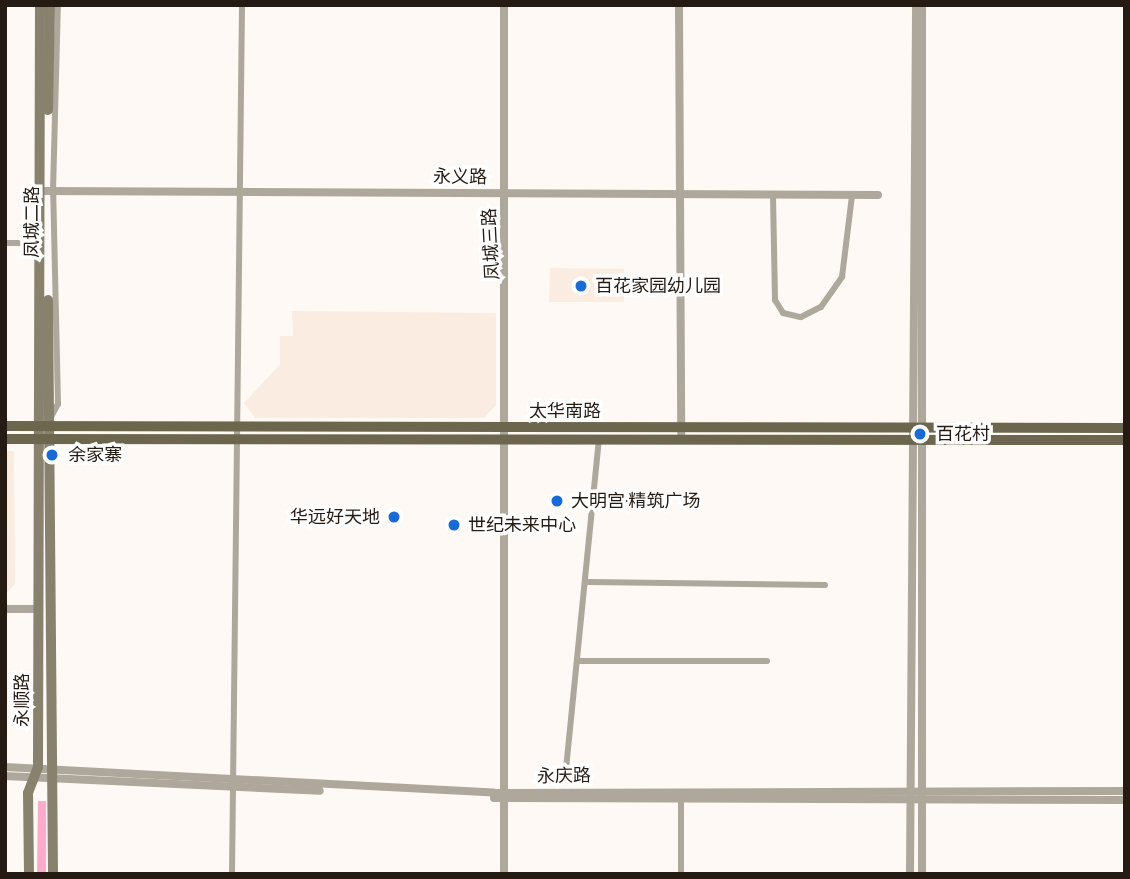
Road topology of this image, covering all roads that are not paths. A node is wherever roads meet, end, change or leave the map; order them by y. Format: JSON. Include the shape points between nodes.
{"nodes":[{"id":1,"x":40,"y":5,"type":"edge"},
{"id":2,"x":50,"y":5,"type":"edge"},
{"id":3,"x":58,"y":5,"type":"edge"},
{"id":4,"x":242,"y":5,"type":"edge"},
{"id":5,"x":504,"y":5,"type":"edge"},
{"id":6,"x":679,"y":5,"type":"edge"},
{"id":7,"x":916,"y":5,"type":"edge"},
{"id":8,"x":922,"y":5,"type":"edge"},
{"id":9,"x":684,"y":190,"type":"junction"},
{"id":10,"x":47,"y":191,"type":"junction"},
{"id":11,"x":240,"y":191,"type":"junction"},
{"id":12,"x":504,"y":194,"type":"junction"},
{"id":13,"x":773,"y":195,"type":"junction"},
{"id":14,"x":852,"y":195,"type":"junction"},
{"id":15,"x":878,"y":195,"type":"dead end"},
{"id":16,"x":5,"y":243,"type":"edge"},
{"id":17,"x":20,"y":243,"type":"dead end"},
{"id":18,"x":46,"y":423,"type":"junction"},
{"id":19,"x":5,"y":426,"type":"edge"},
{"id":20,"x":918,"y":427,"type":"junction"},
{"id":21,"x":1125,"y":428,"type":"edge"},
{"id":22,"x":681,"y":434,"type":"junction"},
{"id":23,"x":240,"y":435,"type":"junction"},
{"id":24,"x":509,"y":435,"type":"junction"},
{"id":25,"x":5,"y":439,"type":"edge"},
{"id":26,"x":37,"y":439,"type":"junction"},
{"id":27,"x":50,"y":439,"type":"junction"},
{"id":28,"x":599,"y":439,"type":"junction"},
{"id":29,"x":919,"y":440,"type":"junction"},
{"id":30,"x":1125,"y":440,"type":"edge"},
{"id":31,"x":588,"y":582,"type":"junction"},
{"id":32,"x":825,"y":585,"type":"dead end"},
{"id":33,"x":5,"y":609,"type":"edge"},
{"id":34,"x":37,"y":609,"type":"junction"},
{"id":35,"x":578,"y":661,"type":"junction"},
{"id":36,"x":766,"y":661,"type":"dead end"},
{"id":37,"x":5,"y":768,"type":"edge"},
{"id":38,"x":35,"y":772,"type":"junction"},
{"id":39,"x":53,"y":774,"type":"junction"},
{"id":40,"x":5,"y":776,"type":"edge"},
{"id":41,"x":565,"y":779,"type":"dead end"},
{"id":42,"x":234,"y":783,"type":"junction"},
{"id":43,"x":1125,"y":791,"type":"edge"},
{"id":44,"x":681,"y":794,"type":"junction"},
{"id":45,"x":504,"y":795,"type":"junction"},
{"id":46,"x":910,"y":795,"type":"junction"},
{"id":47,"x":922,"y":795,"type":"junction"},
{"id":48,"x":1125,"y":800,"type":"edge"},
{"id":49,"x":29,"y":874,"type":"edge"},
{"id":50,"x":52,"y":874,"type":"edge"},
{"id":51,"x":232,"y":874,"type":"edge"},
{"id":52,"x":504,"y":874,"type":"edge"},
{"id":53,"x":681,"y":874,"type":"edge"},
{"id":54,"x":911,"y":874,"type":"edge"},
{"id":55,"x":922,"y":874,"type":"edge"}],
"edges":[{"from":1,"to":10,"type":"main road","name":"凤城二路"},
{"from":2,"to":10,"type":"main road","name":"凤城二路"},
{"from":3,"to":10,"type":"street"},
{"from":4,"to":11,"type":"street"},
{"from":5,"to":12,"type":"street","name":"凤城三路"},
{"from":6,"to":9,"type":"street"},
{"from":7,"to":20,"type":"street"},
{"from":8,"to":20,"type":"street"},
{"from":9,"to":12,"type":"street","name":"永义路"},
{"from":9,"to":13,"type":"street","name":"永义路"},
{"from":9,"to":22,"type":"street"},
{"from":10,"to":11,"type":"street","name":"永义路"},
{"from":10,"to":18,"type":"main road","name":"凤城二路"},
{"from":10,"to":18,"type":"street","via":[[58,392]]},
{"from":11,"to":12,"type":"street","name":"永义路"},
{"from":11,"to":23,"type":"street"},
{"from":12,"to":24,"type":"street","name":"凤城三路"},
{"from":13,"to":14,"type":"street","name":"永义路"},
{"from":13,"to":14,"type":"street","via":[[775,300],[783,313],[801,317],[821,307],[842,277]]},
{"from":14,"to":15,"type":"street","name":"永义路"},
{"from":16,"to":17,"type":"street"},
{"from":18,"to":19,"type":"main road","name":"太华南路"},
{"from":18,"to":23,"type":"main road","name":"太华南路"},
{"from":18,"to":26,"type":"main road","name":"凤城二路"},
{"from":18,"to":27,"type":"main road","name":"凤城二路"},
{"from":20,"to":21,"type":"main road","name":"太华南路"},
{"from":20,"to":22,"type":"main road","name":"太华南路"},
{"from":20,"to":29,"type":"street"},
{"from":22,"to":24,"type":"main road","name":"太华南路"},
{"from":22,"to":28,"type":"main road","name":"太华南路"},
{"from":22,"to":29,"type":"main road","name":"太华南路"},
{"from":23,"to":24,"type":"main road","name":"太华南路"},
{"from":23,"to":27,"type":"main road","name":"太华南路"},
{"from":23,"to":42,"type":"street"},
{"from":24,"to":28,"type":"main road","name":"太华南路"},
{"from":24,"to":45,"type":"street","name":"凤城三路"},
{"from":25,"to":26,"type":"main road","name":"太华南路"},
{"from":26,"to":27,"type":"main road","name":"太华南路"},
{"from":26,"to":34,"type":"main road","name":"永顺路"},
{"from":27,"to":39,"type":"main road","name":"永顺路"},
{"from":28,"to":31,"type":"street"},
{"from":29,"to":30,"type":"main road","name":"太华南路"},
{"from":29,"to":46,"type":"street"},
{"from":29,"to":47,"type":"street"},
{"from":31,"to":32,"type":"street"},
{"from":31,"to":35,"type":"street"},
{"from":33,"to":34,"type":"street"},
{"from":34,"to":38,"type":"main road","name":"永顺路"},
{"from":35,"to":36,"type":"street"},
{"from":35,"to":41,"type":"street"},
{"from":37,"to":38,"type":"street","name":"永庆路"},
{"from":38,"to":39,"type":"street","name":"永庆路"},
{"from":38,"to":40,"type":"street","name":"永庆路"},
{"from":38,"to":49,"type":"main road","name":"永顺路"},
{"from":39,"to":42,"type":"street","name":"永庆路"},
{"from":39,"to":50,"type":"main road","name":"永顺路"},
{"from":42,"to":45,"type":"street","name":"永庆路"},
{"from":42,"to":51,"type":"street"},
{"from":43,"to":47,"type":"street","name":"永庆路"},
{"from":44,"to":45,"type":"street","name":"永庆路"},
{"from":44,"to":46,"type":"street","name":"永庆路"},
{"from":44,"to":53,"type":"street"},
{"from":45,"to":52,"type":"street","name":"凤城三路"},
{"from":46,"to":47,"type":"street","name":"永庆路"},
{"from":46,"to":54,"type":"street"},
{"from":47,"to":48,"type":"street","name":"永庆路"},
{"from":47,"to":55,"type":"street"}]}
